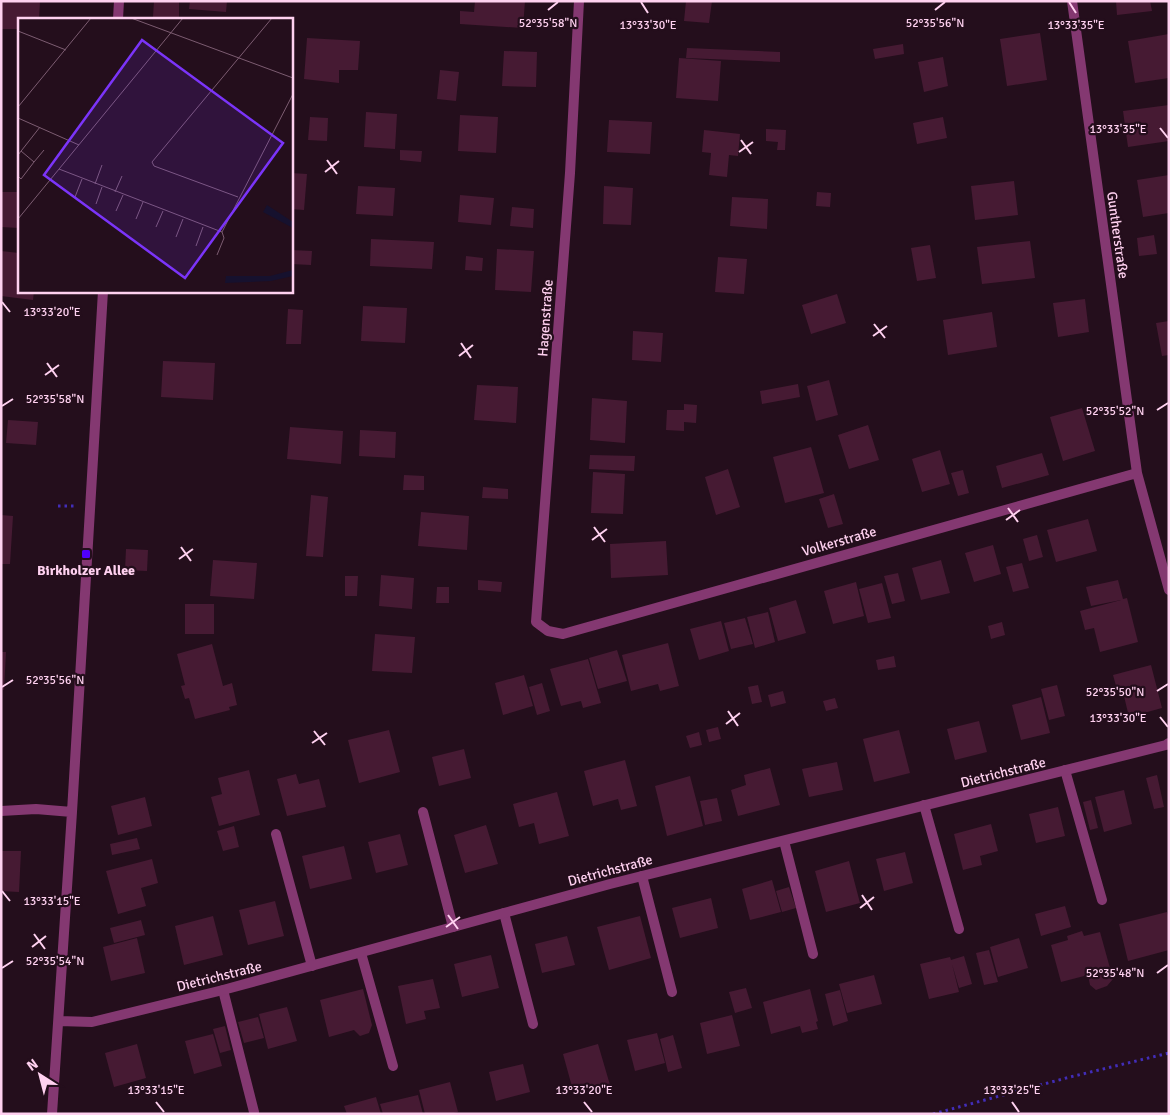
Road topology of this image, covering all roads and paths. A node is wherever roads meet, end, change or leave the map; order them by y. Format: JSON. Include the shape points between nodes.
{"nodes":[{"id":1,"x":119,"y":1,"type":"edge"},
{"id":2,"x":579,"y":1,"type":"edge"},
{"id":3,"x":1072,"y":1,"type":"edge"},
{"id":4,"x":118,"y":18,"type":"edge"},
{"id":5,"x":103,"y":292,"type":"edge"},
{"id":6,"x":1137,"y":473,"type":"junction"},
{"id":7,"x":58,"y":506,"type":"dead end"},
{"id":8,"x":76,"y":515,"type":"dead end"},
{"id":9,"x":1169,"y":590,"type":"edge"},
{"id":10,"x":548,"y":631,"type":"joint"},
{"id":11,"x":1169,"y":743,"type":"edge"},
{"id":12,"x":1065,"y":770,"type":"junction"},
{"id":13,"x":924,"y":805,"type":"junction"},
{"id":14,"x":1,"y":811,"type":"edge"},
{"id":15,"x":72,"y":812,"type":"junction"},
{"id":16,"x":423,"y":812,"type":"dead end"},
{"id":17,"x":276,"y":834,"type":"dead end"},
{"id":18,"x":784,"y":840,"type":"junction"},
{"id":19,"x":642,"y":876,"type":"junction"},
{"id":20,"x":1102,"y":900,"type":"dead end"},
{"id":21,"x":504,"y":913,"type":"junction"},
{"id":22,"x":453,"y":927,"type":"junction"},
{"id":23,"x":959,"y":929,"type":"dead end"},
{"id":24,"x":361,"y":953,"type":"junction"},
{"id":25,"x":813,"y":954,"type":"dead end"},
{"id":26,"x":312,"y":966,"type":"junction"},
{"id":27,"x":223,"y":990,"type":"junction"},
{"id":28,"x":672,"y":992,"type":"dead end"},
{"id":29,"x":59,"y":1021,"type":"junction"},
{"id":30,"x":533,"y":1024,"type":"dead end"},
{"id":31,"x":1169,"y":1053,"type":"edge"},
{"id":32,"x":393,"y":1066,"type":"dead end"},
{"id":33,"x":254,"y":1112,"type":"dead end"},
{"id":34,"x":52,"y":1114,"type":"edge"},
{"id":35,"x":933,"y":1114,"type":"edge"}],
"edges":[{"from":1,"to":4,"type":"street"},
{"from":2,"to":10,"type":"street","name":"Hagenstraße","via":[[570,173],[536,622]]},
{"from":3,"to":6,"type":"street","name":"Guntherstraße"},
{"from":5,"to":15,"type":"street"},
{"from":6,"to":9,"type":"street"},
{"from":6,"to":10,"type":"street","name":"Volkerstraße","via":[[563,634]]},
{"from":7,"to":8,"type":"path","via":[[76,506]]},
{"from":11,"to":12,"type":"street","name":"Dietrichstraße"},
{"from":12,"to":13,"type":"street","name":"Dietrichstraße"},
{"from":12,"to":20,"type":"street"},
{"from":13,"to":18,"type":"street","name":"Dietrichstraße"},
{"from":13,"to":23,"type":"street"},
{"from":14,"to":15,"type":"street"},
{"from":15,"to":29,"type":"street"},
{"from":16,"to":22,"type":"street"},
{"from":17,"to":26,"type":"street"},
{"from":18,"to":19,"type":"street","name":"Dietrichstraße"},
{"from":18,"to":25,"type":"street"},
{"from":19,"to":21,"type":"street","name":"Dietrichstraße"},
{"from":19,"to":28,"type":"street"},
{"from":21,"to":22,"type":"street","name":"Dietrichstraße"},
{"from":21,"to":30,"type":"street"},
{"from":22,"to":24,"type":"street","name":"Dietrichstraße"},
{"from":24,"to":26,"type":"street","name":"Dietrichstraße"},
{"from":24,"to":32,"type":"street"},
{"from":26,"to":27,"type":"street","name":"Dietrichstraße"},
{"from":27,"to":29,"type":"street","name":"Dietrichstraße","via":[[92,1022]]},
{"from":27,"to":33,"type":"street"},
{"from":29,"to":34,"type":"street"},
{"from":31,"to":35,"type":"path"}]}
